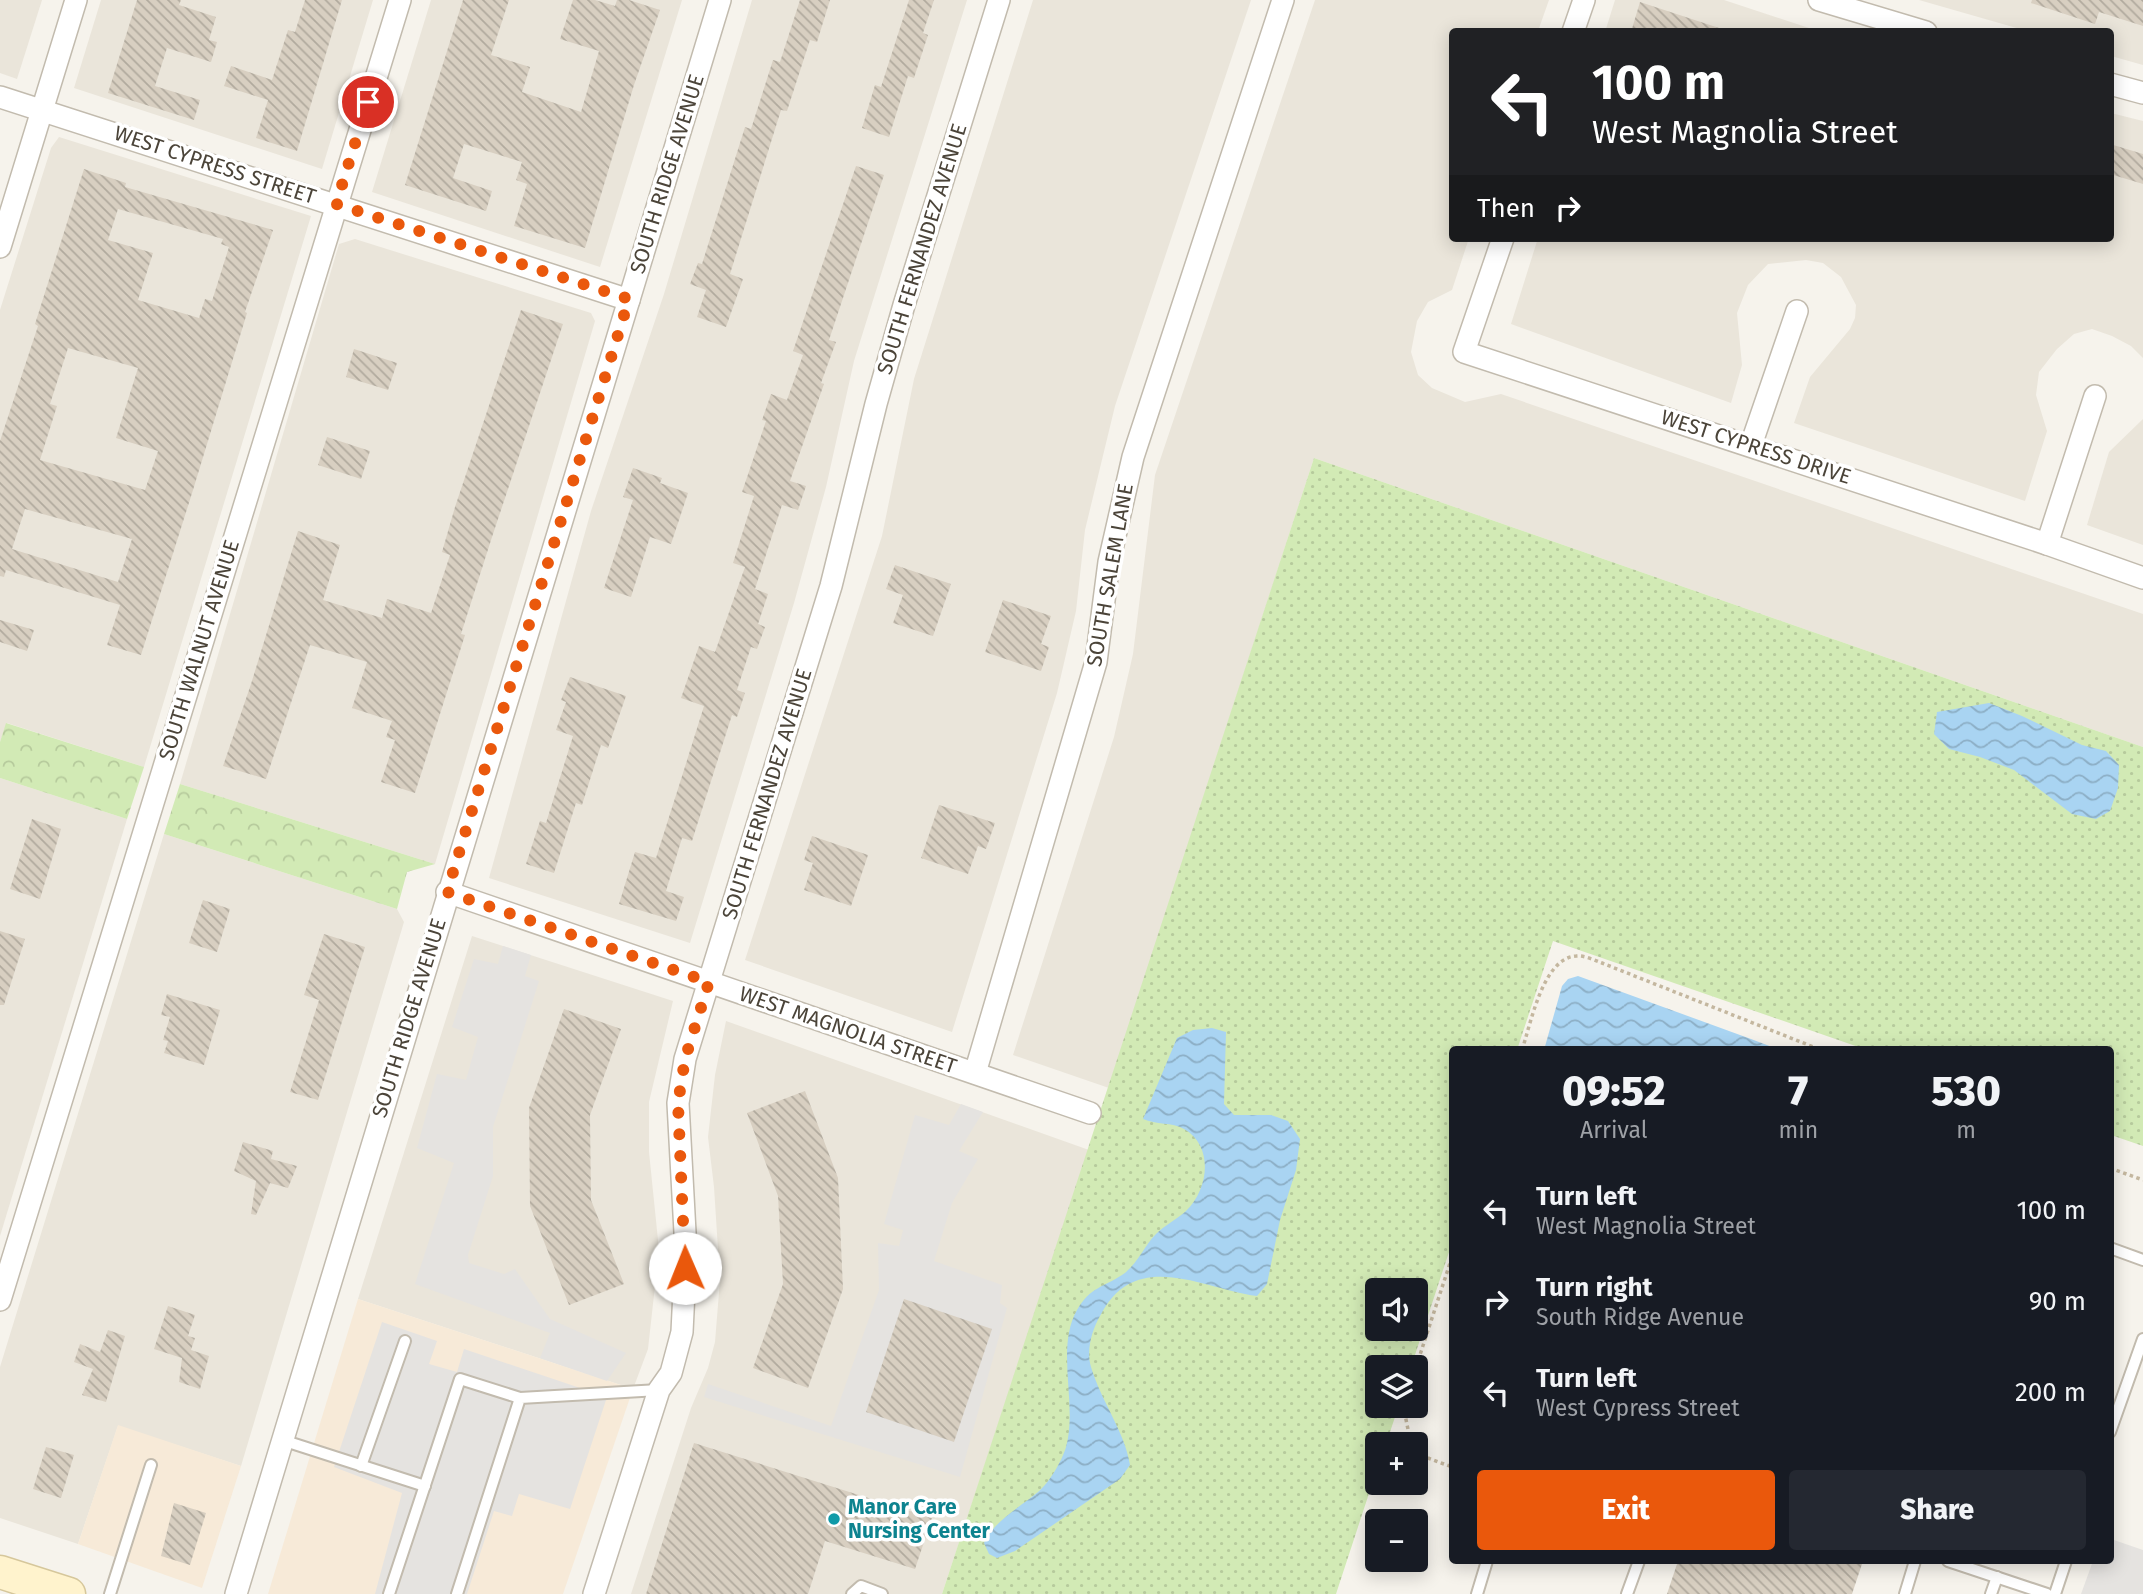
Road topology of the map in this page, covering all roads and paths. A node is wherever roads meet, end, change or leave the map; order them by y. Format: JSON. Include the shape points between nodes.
{"nodes":[{"id":1,"x":76,"y":0,"type":"edge"},
{"id":2,"x":400,"y":0,"type":"edge"},
{"id":3,"x":720,"y":0,"type":"edge"},
{"id":4,"x":999,"y":0,"type":"edge"},
{"id":5,"x":1283,"y":0,"type":"edge"},
{"id":6,"x":1584,"y":0,"type":"edge"},
{"id":7,"x":1819,"y":0,"type":"edge"},
{"id":8,"x":1574,"y":28,"type":"edge"},
{"id":9,"x":1913,"y":28,"type":"edge"},
{"id":10,"x":2114,"y":85,"type":"edge"},
{"id":11,"x":2143,"y":93,"type":"edge"},
{"id":12,"x":0,"y":97,"type":"edge"},
{"id":13,"x":42,"y":110,"type":"junction"},
{"id":14,"x":336,"y":204,"type":"junction"},
{"id":15,"x":1502,"y":242,"type":"edge"},
{"id":16,"x":0,"y":247,"type":"edge"},
{"id":17,"x":629,"y":299,"type":"junction"},
{"id":18,"x":1797,"y":311,"type":"dead end"},
{"id":19,"x":2095,"y":396,"type":"dead end"},
{"id":20,"x":1751,"y":445,"type":"junction"},
{"id":21,"x":2048,"y":544,"type":"junction"},
{"id":22,"x":2143,"y":578,"type":"edge"},
{"id":23,"x":447,"y":892,"type":"junction"},
{"id":24,"x":709,"y":982,"type":"junction"},
{"id":25,"x":1523,"y":1046,"type":"edge"},
{"id":26,"x":1811,"y":1046,"type":"edge"},
{"id":27,"x":975,"y":1073,"type":"junction"},
{"id":28,"x":1090,"y":1113,"type":"dead end"},
{"id":29,"x":2114,"y":1169,"type":"edge"},
{"id":30,"x":2143,"y":1180,"type":"edge"},
{"id":31,"x":2114,"y":1249,"type":"edge"},
{"id":32,"x":2143,"y":1260,"type":"edge"},
{"id":33,"x":1449,"y":1266,"type":"edge"},
{"id":34,"x":0,"y":1300,"type":"edge"},
{"id":35,"x":2143,"y":1339,"type":"edge"},
{"id":36,"x":405,"y":1341,"type":"dead end"},
{"id":37,"x":1420,"y":1355,"type":"edge"},
{"id":38,"x":659,"y":1390,"type":"junction"},
{"id":39,"x":520,"y":1398,"type":"junction"},
{"id":40,"x":2114,"y":1421,"type":"edge"},
{"id":41,"x":282,"y":1440,"type":"junction"},
{"id":42,"x":1428,"y":1458,"type":"edge"},
{"id":43,"x":151,"y":1465,"type":"dead end"},
{"id":44,"x":361,"y":1466,"type":"junction"},
{"id":45,"x":1449,"y":1466,"type":"edge"},
{"id":46,"x":425,"y":1486,"type":"junction"},
{"id":47,"x":1486,"y":1564,"type":"edge"},
{"id":48,"x":1638,"y":1564,"type":"edge"},
{"id":49,"x":1915,"y":1564,"type":"edge"},
{"id":50,"x":1957,"y":1564,"type":"edge"},
{"id":51,"x":2065,"y":1564,"type":"edge"},
{"id":52,"x":0,"y":1572,"type":"edge"},
{"id":53,"x":1997,"y":1577,"type":"junction"},
{"id":54,"x":63,"y":1593,"type":"edge"},
{"id":55,"x":110,"y":1594,"type":"edge"},
{"id":56,"x":236,"y":1594,"type":"edge"},
{"id":57,"x":389,"y":1594,"type":"edge"},
{"id":58,"x":457,"y":1594,"type":"edge"},
{"id":59,"x":594,"y":1594,"type":"edge"},
{"id":60,"x":852,"y":1594,"type":"edge"},
{"id":61,"x":883,"y":1594,"type":"edge"},
{"id":62,"x":1477,"y":1594,"type":"edge"},
{"id":63,"x":1627,"y":1594,"type":"edge"},
{"id":64,"x":1905,"y":1594,"type":"edge"},
{"id":65,"x":1991,"y":1594,"type":"edge"},
{"id":66,"x":2047,"y":1594,"type":"edge"},
{"id":67,"x":2055,"y":1594,"type":"edge"}],
"edges":[{"from":1,"to":13,"type":"street"},
{"from":2,"to":14,"type":"street","name":"SOUTH WALNUT AVENUE"},
{"from":3,"to":17,"type":"street","name":"SOUTH RIDGE AVENUE"},
{"from":4,"to":24,"type":"street","name":"SOUTH FERNANDEZ AVENUE","via":[[904,305],[831,586]]},
{"from":5,"to":27,"type":"street","name":"SOUTH SALEM LANE","via":[[1133,457],[1109,562],[1096,662]]},
{"from":6,"to":8,"type":"street"},
{"from":7,"to":9,"type":"street"},
{"from":10,"to":11,"type":"street"},
{"from":12,"to":13,"type":"street","name":"WEST CYPRESS STREET"},
{"from":13,"to":14,"type":"street","name":"WEST CYPRESS STREET"},
{"from":13,"to":16,"type":"street"},
{"from":14,"to":17,"type":"street","name":"WEST CYPRESS STREET"},
{"from":14,"to":34,"type":"street","name":"SOUTH WALNUT AVENUE"},
{"from":15,"to":20,"type":"street","name":"WEST CYPRESS DRIVE","via":[[1464,352]]},
{"from":17,"to":23,"type":"street","name":"SOUTH RIDGE AVENUE"},
{"from":18,"to":20,"type":"street"},
{"from":19,"to":21,"type":"street"},
{"from":20,"to":21,"type":"street","name":"WEST CYPRESS DRIVE"},
{"from":21,"to":22,"type":"street","name":"WEST CYPRESS DRIVE"},
{"from":23,"to":24,"type":"street","name":"WEST MAGNOLIA STREET"},
{"from":23,"to":41,"type":"street","name":"SOUTH RIDGE AVENUE"},
{"from":24,"to":27,"type":"street","name":"WEST MAGNOLIA STREET"},
{"from":24,"to":38,"type":"street","name":"SOUTH FERNANDEZ AVENUE","via":[[685,1059],[678,1103],[686,1251],[683,1323],[671,1373]]},
{"from":25,"to":26,"type":"path","via":[[1548,974],[1562,959],[1578,956]]},
{"from":27,"to":28,"type":"street","name":"WEST MAGNOLIA STREET"},
{"from":29,"to":30,"type":"path"},
{"from":31,"to":32,"type":"lane"},
{"from":33,"to":37,"type":"path"},
{"from":35,"to":40,"type":"lane"},
{"from":36,"to":44,"type":"lane"},
{"from":38,"to":39,"type":"lane"},
{"from":38,"to":59,"type":"street","name":"SOUTH FERNANDEZ AVENUE"},
{"from":39,"to":46,"type":"lane","via":[[460,1379]]},
{"from":39,"to":58,"type":"lane"},
{"from":41,"to":44,"type":"lane"},
{"from":41,"to":56,"type":"street","name":"SOUTH RIDGE AVENUE"},
{"from":42,"to":45,"type":"path"},
{"from":43,"to":55,"type":"lane"},
{"from":44,"to":46,"type":"lane"},
{"from":46,"to":57,"type":"lane"},
{"from":47,"to":62,"type":"lane"},
{"from":48,"to":63,"type":"lane"},
{"from":49,"to":64,"type":"lane"},
{"from":50,"to":53,"type":"lane"},
{"from":51,"to":67,"type":"lane"},
{"from":52,"to":54,"type":"main road"},
{"from":53,"to":65,"type":"lane"},
{"from":53,"to":66,"type":"lane"},
{"from":60,"to":61,"type":"lane","via":[[861,1586]]}]}
